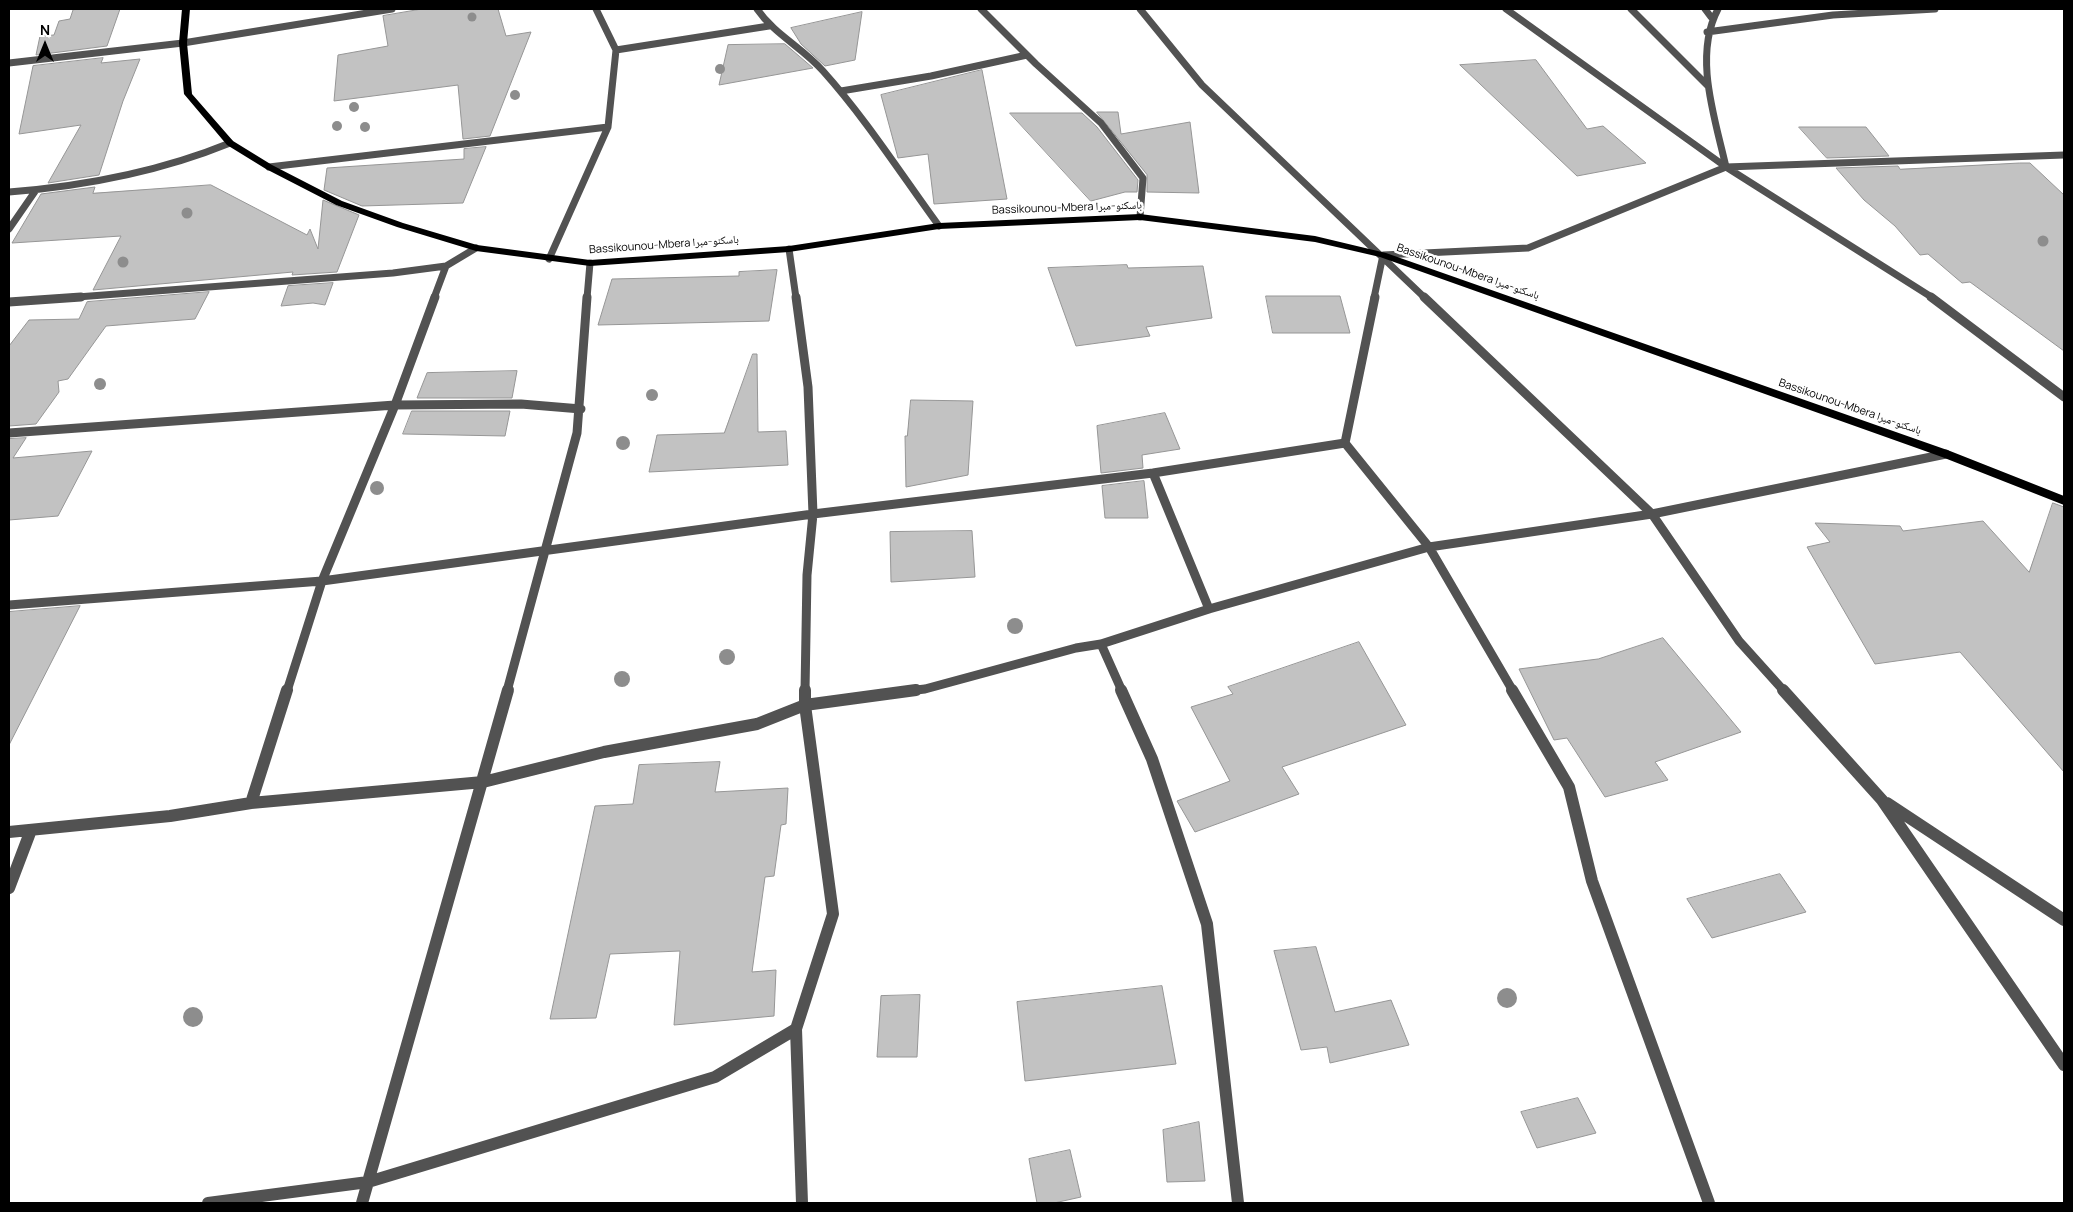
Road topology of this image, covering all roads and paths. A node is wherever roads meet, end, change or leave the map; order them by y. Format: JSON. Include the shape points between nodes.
{"nodes":[{"id":1,"x":186,"y":9,"type":"edge"},
{"id":2,"x":392,"y":9,"type":"edge"},
{"id":3,"x":596,"y":9,"type":"edge"},
{"id":4,"x":757,"y":9,"type":"edge"},
{"id":5,"x":981,"y":9,"type":"edge"},
{"id":6,"x":1140,"y":9,"type":"edge"},
{"id":7,"x":1506,"y":9,"type":"edge"},
{"id":8,"x":1631,"y":9,"type":"edge"},
{"id":9,"x":1705,"y":9,"type":"edge"},
{"id":10,"x":1718,"y":9,"type":"edge"},
{"id":11,"x":1935,"y":9,"type":"edge"},
{"id":12,"x":1711,"y":17,"type":"junction"},
{"id":13,"x":769,"y":26,"type":"junction"},
{"id":14,"x":1707,"y":32,"type":"junction"},
{"id":15,"x":183,"y":43,"type":"junction"},
{"id":16,"x":616,"y":50,"type":"junction"},
{"id":17,"x":1027,"y":54,"type":"junction"},
{"id":18,"x":9,"y":63,"type":"edge"},
{"id":19,"x":1708,"y":86,"type":"junction"},
{"id":20,"x":840,"y":91,"type":"junction"},
{"id":21,"x":608,"y":128,"type":"junction"},
{"id":22,"x":230,"y":143,"type":"junction"},
{"id":23,"x":2064,"y":155,"type":"edge"},
{"id":24,"x":270,"y":167,"type":"junction"},
{"id":25,"x":1726,"y":167,"type":"junction"},
{"id":26,"x":36,"y":190,"type":"junction"},
{"id":27,"x":9,"y":192,"type":"edge"},
{"id":28,"x":1140,"y":217,"type":"junction"},
{"id":29,"x":939,"y":226,"type":"junction"},
{"id":30,"x":9,"y":228,"type":"edge"},
{"id":31,"x":476,"y":248,"type":"junction"},
{"id":32,"x":789,"y":249,"type":"junction"},
{"id":33,"x":1383,"y":255,"type":"junction"},
{"id":34,"x":550,"y":259,"type":"junction"},
{"id":35,"x":590,"y":263,"type":"junction"},
{"id":36,"x":446,"y":266,"type":"junction"},
{"id":37,"x":9,"y":302,"type":"edge"},
{"id":38,"x":2064,"y":397,"type":"edge"},
{"id":39,"x":395,"y":405,"type":"junction"},
{"id":40,"x":581,"y":409,"type":"junction"},
{"id":41,"x":9,"y":433,"type":"edge"},
{"id":42,"x":1346,"y":443,"type":"junction"},
{"id":43,"x":1946,"y":454,"type":"junction"},
{"id":44,"x":1153,"y":473,"type":"junction"},
{"id":45,"x":2064,"y":501,"type":"edge"},
{"id":46,"x":813,"y":514,"type":"junction"},
{"id":47,"x":1652,"y":514,"type":"junction"},
{"id":48,"x":1429,"y":547,"type":"junction"},
{"id":49,"x":544,"y":550,"type":"junction"},
{"id":50,"x":322,"y":581,"type":"junction"},
{"id":51,"x":9,"y":605,"type":"edge"},
{"id":52,"x":1209,"y":609,"type":"junction"},
{"id":53,"x":1101,"y":644,"type":"junction"},
{"id":54,"x":805,"y":705,"type":"junction"},
{"id":55,"x":483,"y":782,"type":"junction"},
{"id":56,"x":1882,"y":800,"type":"junction"},
{"id":57,"x":250,"y":803,"type":"junction"},
{"id":58,"x":31,"y":830,"type":"junction"},
{"id":59,"x":9,"y":832,"type":"edge"},
{"id":60,"x":9,"y":888,"type":"edge"},
{"id":61,"x":2064,"y":920,"type":"edge"},
{"id":62,"x":796,"y":1029,"type":"junction"},
{"id":63,"x":2064,"y":1064,"type":"edge"},
{"id":64,"x":368,"y":1182,"type":"junction"},
{"id":65,"x":208,"y":1203,"type":"edge"},
{"id":66,"x":362,"y":1203,"type":"edge"},
{"id":67,"x":802,"y":1203,"type":"edge"},
{"id":68,"x":1238,"y":1203,"type":"edge"},
{"id":69,"x":1708,"y":1203,"type":"edge"}],
"edges":[{"from":1,"to":15,"type":"main road","name":"Bassikounou-Mbera باسكنو-مبرا"},
{"from":2,"to":15,"type":"street"},
{"from":3,"to":16,"type":"street"},
{"from":4,"to":13,"type":"street"},
{"from":5,"to":17,"type":"street"},
{"from":6,"to":33,"type":"street","via":[[1202,85]]},
{"from":7,"to":25,"type":"street"},
{"from":8,"to":19,"type":"street"},
{"from":9,"to":12,"type":"street"},
{"from":10,"to":12,"type":"street"},
{"from":11,"to":14,"type":"street","via":[[1833,15]]},
{"from":12,"to":14,"type":"street"},
{"from":13,"to":16,"type":"street"},
{"from":13,"to":20,"type":"street","via":[[812,58]]},
{"from":14,"to":19,"type":"street"},
{"from":15,"to":18,"type":"street"},
{"from":15,"to":22,"type":"main road","name":"Bassikounou-Mbera باسكنو-مبرا","via":[[188,94]]},
{"from":16,"to":21,"type":"street"},
{"from":17,"to":20,"type":"street","via":[[931,76]]},
{"from":17,"to":28,"type":"street","via":[[1101,123],[1143,178]]},
{"from":19,"to":25,"type":"street"},
{"from":20,"to":29,"type":"street"},
{"from":21,"to":24,"type":"street"},
{"from":21,"to":34,"type":"street"},
{"from":22,"to":24,"type":"main road","name":"Bassikounou-Mbera باسكنو-مبرا"},
{"from":22,"to":26,"type":"street","via":[[161,169]]},
{"from":23,"to":25,"type":"street"},
{"from":24,"to":31,"type":"main road","name":"Bassikounou-Mbera باسكنو-مبرا","via":[[339,203]]},
{"from":25,"to":33,"type":"street","via":[[1528,248]]},
{"from":25,"to":38,"type":"street","via":[[1920,288]]},
{"from":26,"to":27,"type":"street"},
{"from":26,"to":30,"type":"street"},
{"from":28,"to":29,"type":"main road","name":"Bassikounou-Mbera باسكنو-مبرا"},
{"from":28,"to":33,"type":"main road","name":"Bassikounou-Mbera باسكنو-مبرا","via":[[1315,239]]},
{"from":29,"to":32,"type":"main road","name":"Bassikounou-Mbera باسكنو-مبرا"},
{"from":31,"to":34,"type":"main road","name":"Bassikounou-Mbera باسكنو-مبرا"},
{"from":31,"to":36,"type":"street"},
{"from":32,"to":35,"type":"main road","name":"Bassikounou-Mbera باسكنو-مبرا"},
{"from":32,"to":46,"type":"street","via":[[808,387]]},
{"from":33,"to":42,"type":"street"},
{"from":33,"to":43,"type":"main road","name":"Bassikounou-Mbera باسكنو-مبرا"},
{"from":33,"to":47,"type":"street"},
{"from":34,"to":35,"type":"main road","name":"Bassikounou-Mbera باسكنو-مبرا"},
{"from":35,"to":40,"type":"street"},
{"from":36,"to":37,"type":"street","via":[[392,274]]},
{"from":36,"to":39,"type":"street"},
{"from":39,"to":40,"type":"street","via":[[521,404]]},
{"from":39,"to":41,"type":"street"},
{"from":39,"to":50,"type":"street"},
{"from":40,"to":49,"type":"street"},
{"from":42,"to":44,"type":"street"},
{"from":42,"to":48,"type":"street"},
{"from":43,"to":45,"type":"main road","name":"Bassikounou-Mbera باسكنو-مبرا"},
{"from":43,"to":47,"type":"street"},
{"from":44,"to":46,"type":"street"},
{"from":44,"to":52,"type":"street"},
{"from":46,"to":49,"type":"street"},
{"from":46,"to":54,"type":"street","via":[[807,575]]},
{"from":47,"to":48,"type":"street"},
{"from":47,"to":56,"type":"street","via":[[1739,642]]},
{"from":48,"to":52,"type":"street"},
{"from":48,"to":69,"type":"street","via":[[1569,787],[1592,881]]},
{"from":49,"to":50,"type":"street"},
{"from":49,"to":55,"type":"street"},
{"from":50,"to":51,"type":"street"},
{"from":50,"to":57,"type":"street"},
{"from":52,"to":53,"type":"street"},
{"from":53,"to":54,"type":"street","via":[[926,689]]},
{"from":53,"to":68,"type":"street","via":[[1152,759],[1207,924]]},
{"from":54,"to":55,"type":"street","via":[[757,724],[604,752]]},
{"from":54,"to":62,"type":"street","via":[[833,914]]},
{"from":55,"to":57,"type":"street"},
{"from":55,"to":64,"type":"street"},
{"from":56,"to":61,"type":"street"},
{"from":56,"to":63,"type":"street"},
{"from":57,"to":58,"type":"street","via":[[170,816]]},
{"from":58,"to":59,"type":"street"},
{"from":58,"to":60,"type":"street"},
{"from":62,"to":64,"type":"street","via":[[715,1077]]},
{"from":62,"to":67,"type":"street"},
{"from":64,"to":65,"type":"street"},
{"from":64,"to":66,"type":"street"}]}
